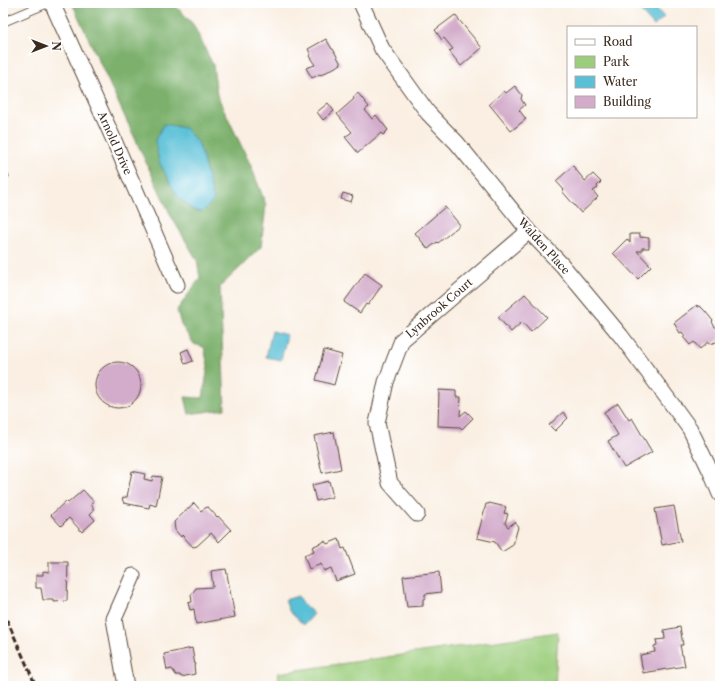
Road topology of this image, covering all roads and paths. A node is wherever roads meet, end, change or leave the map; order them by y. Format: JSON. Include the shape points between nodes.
{"nodes":[{"id":1,"x":48,"y":3,"type":"edge"},
{"id":2,"x":52,"y":3,"type":"edge"},
{"id":3,"x":361,"y":3,"type":"edge"},
{"id":4,"x":3,"y":22,"type":"edge"},
{"id":5,"x":529,"y":231,"type":"junction"},
{"id":6,"x":177,"y":284,"type":"dead end"},
{"id":7,"x":715,"y":468,"type":"edge"},
{"id":8,"x":720,"y":494,"type":"edge"},
{"id":9,"x":417,"y":514,"type":"dead end"},
{"id":10,"x":133,"y":576,"type":"dead end"},
{"id":11,"x":126,"y":686,"type":"edge"}],
"edges":[{"from":1,"to":4,"type":"lane"},
{"from":2,"to":6,"type":"street","name":"Arnold Drive"},
{"from":3,"to":5,"type":"street","name":"Walden Place","via":[[382,49],[428,113],[457,143]]},
{"from":5,"to":7,"type":"street","name":"Walden Place","via":[[562,265],[635,355],[690,429]]},
{"from":5,"to":9,"type":"street","name":"Lynbrook Court","via":[[402,340],[386,382],[377,422],[390,483]]},
{"from":7,"to":8,"type":"street","name":"Walden Place"},
{"from":10,"to":11,"type":"street","via":[[114,619]]}]}
